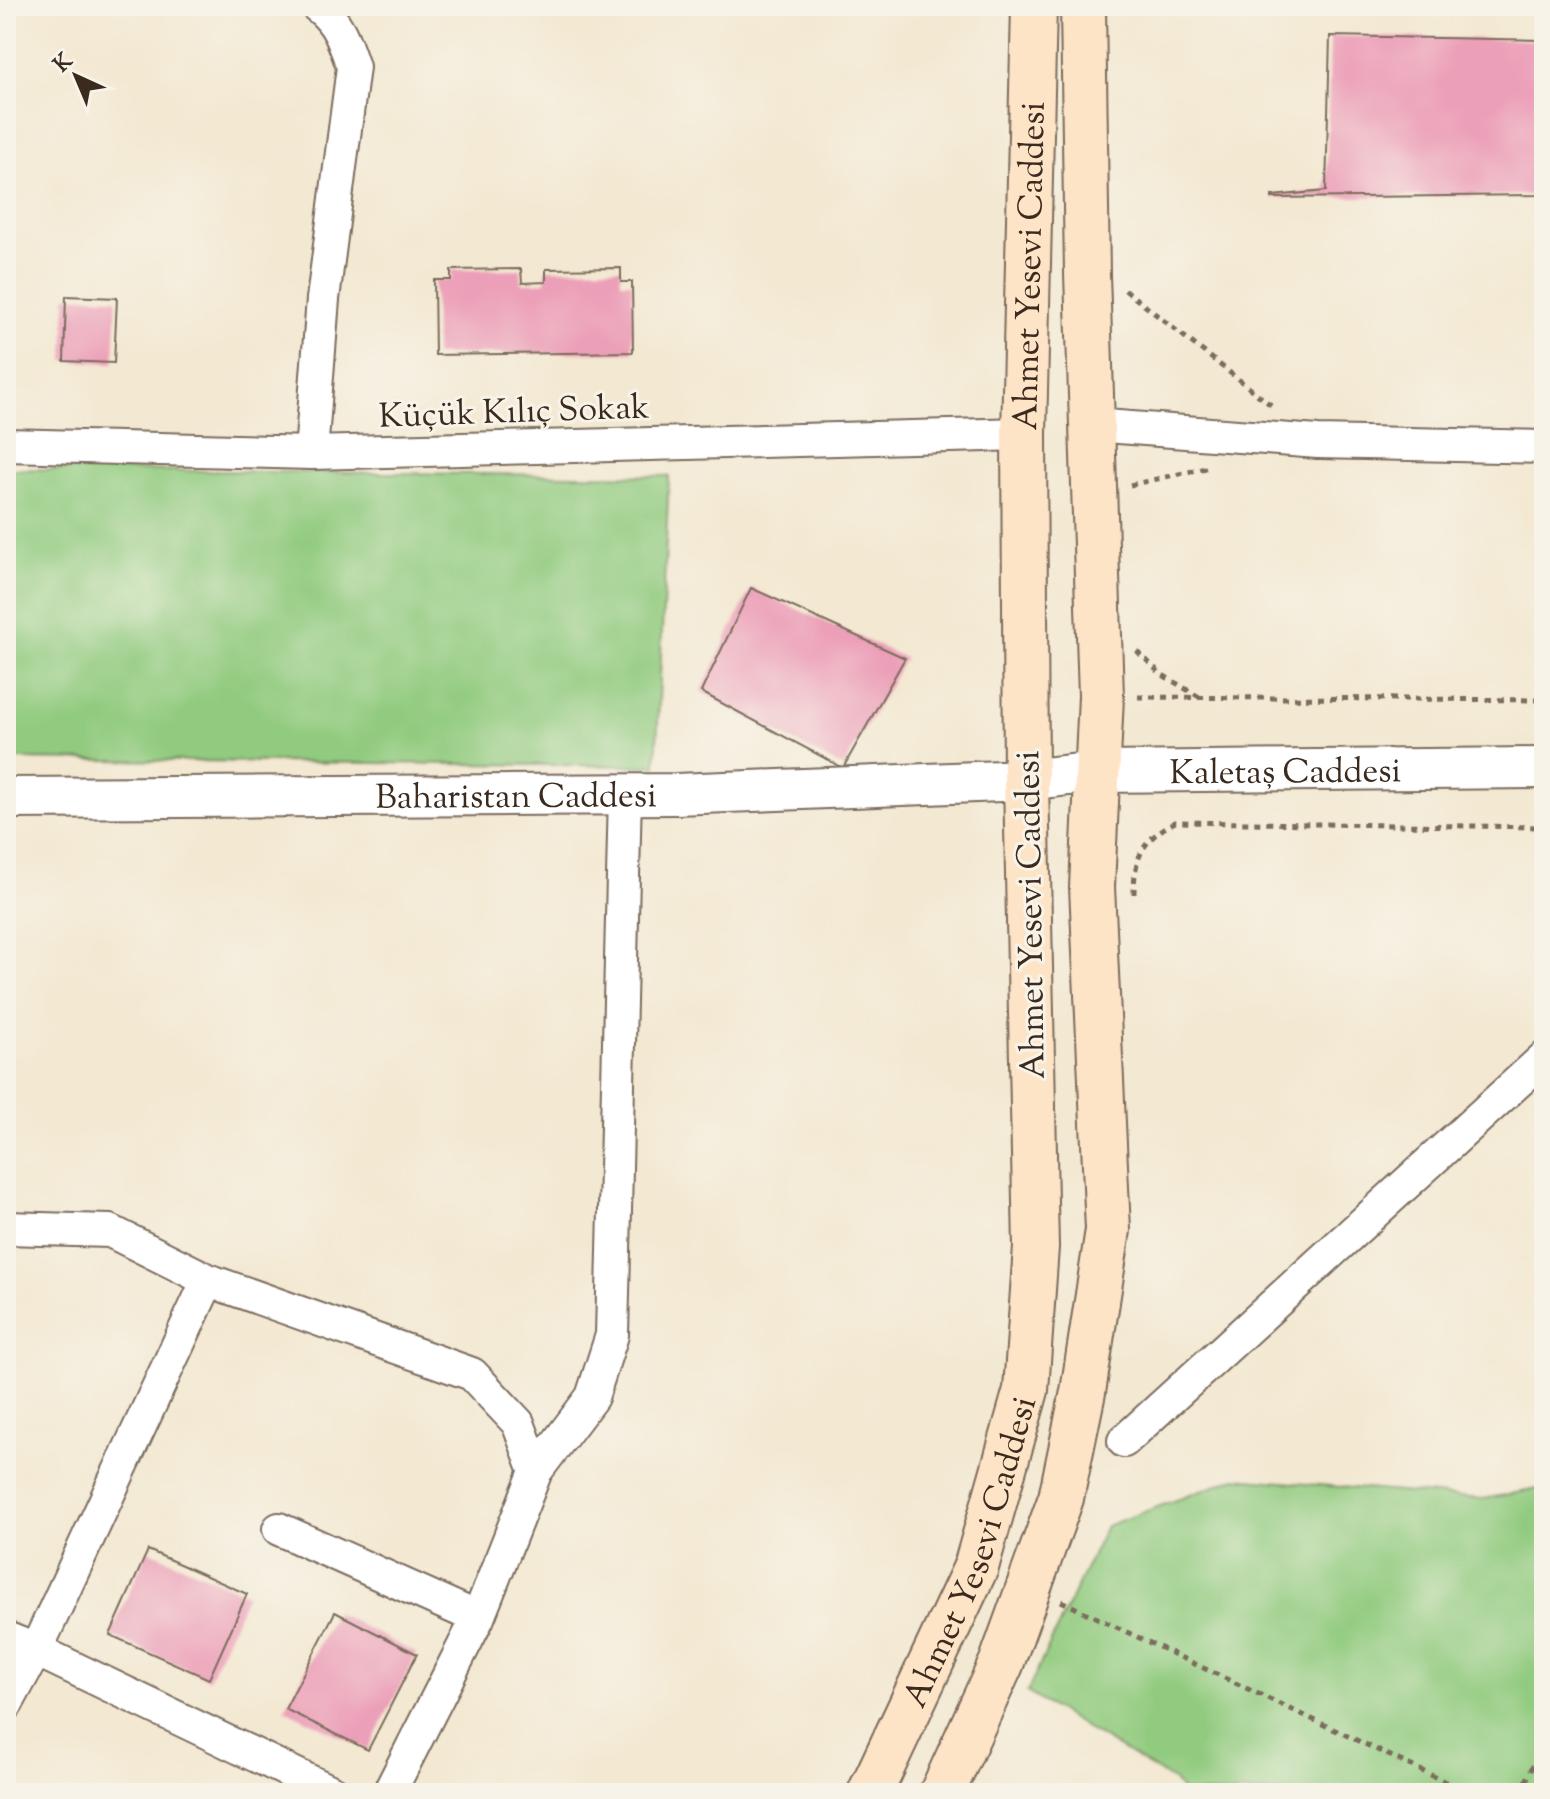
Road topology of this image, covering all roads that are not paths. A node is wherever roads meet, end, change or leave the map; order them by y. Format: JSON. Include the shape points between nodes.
{"nodes":[{"id":1,"x":317,"y":6,"type":"edge"},
{"id":2,"x":1034,"y":6,"type":"edge"},
{"id":3,"x":1083,"y":6,"type":"edge"},
{"id":4,"x":1092,"y":425,"type":"junction"},
{"id":5,"x":1024,"y":434,"type":"junction"},
{"id":6,"x":6,"y":445,"type":"edge"},
{"id":7,"x":1544,"y":447,"type":"edge"},
{"id":8,"x":311,"y":453,"type":"junction"},
{"id":9,"x":1544,"y":768,"type":"edge"},
{"id":10,"x":1096,"y":772,"type":"junction"},
{"id":11,"x":1026,"y":780,"type":"junction"},
{"id":12,"x":625,"y":793,"type":"junction"},
{"id":13,"x":6,"y":798,"type":"edge"},
{"id":14,"x":1544,"y":1058,"type":"edge"},
{"id":15,"x":6,"y":1228,"type":"edge"},
{"id":16,"x":208,"y":1280,"type":"junction"},
{"id":17,"x":1124,"y":1441,"type":"dead end"},
{"id":18,"x":536,"y":1471,"type":"junction"},
{"id":19,"x":279,"y":1529,"type":"dead end"},
{"id":20,"x":478,"y":1618,"type":"junction"},
{"id":21,"x":6,"y":1638,"type":"edge"},
{"id":22,"x":36,"y":1650,"type":"junction"},
{"id":23,"x":6,"y":1705,"type":"edge"},
{"id":24,"x":334,"y":1793,"type":"edge"},
{"id":25,"x":389,"y":1793,"type":"edge"},
{"id":26,"x":870,"y":1793,"type":"edge"},
{"id":27,"x":942,"y":1793,"type":"edge"}],
"edges":[{"from":1,"to":8,"type":"street","via":[[344,39],[353,67],[323,299]]},
{"from":2,"to":5,"type":"main road","name":"Ahmet Yesevi Caddesi"},
{"from":3,"to":4,"type":"main road","name":"Ahmet Yesevi Caddesi"},
{"from":4,"to":7,"type":"street","via":[[1318,442]]},
{"from":4,"to":10,"type":"main road","name":"Ahmet Yesevi Caddesi","via":[[1101,696]]},
{"from":5,"to":8,"type":"street","name":"Küçük Kılıç Sokak"},
{"from":5,"to":11,"type":"main road","name":"Ahmet Yesevi Caddesi"},
{"from":6,"to":8,"type":"street","name":"Küçük Kılıç Sokak"},
{"from":9,"to":10,"type":"street","name":"Kaletaş Caddesi"},
{"from":10,"to":11,"type":"street","name":"Kaletaş Caddesi"},
{"from":10,"to":27,"type":"main road","name":"Ahmet Yesevi Caddesi","via":[[1092,887],[1108,1230],[1061,1498],[1001,1664]]},
{"from":11,"to":12,"type":"street","name":"Baharistan Caddesi"},
{"from":11,"to":26,"type":"main road","name":"Ahmet Yesevi Caddesi","via":[[1036,1247],[1026,1390],[976,1567]]},
{"from":12,"to":13,"type":"street","name":"Baharistan Caddesi"},
{"from":12,"to":18,"type":"street","via":[[612,1335],[592,1397]]},
{"from":14,"to":17,"type":"street"},
{"from":15,"to":16,"type":"street","via":[[110,1231]]},
{"from":16,"to":18,"type":"street","via":[[472,1374],[518,1423]]},
{"from":16,"to":22,"type":"street"},
{"from":18,"to":20,"type":"street"},
{"from":19,"to":20,"type":"street"},
{"from":20,"to":25,"type":"street"},
{"from":21,"to":22,"type":"street"},
{"from":22,"to":23,"type":"street"},
{"from":22,"to":24,"type":"street"}]}
